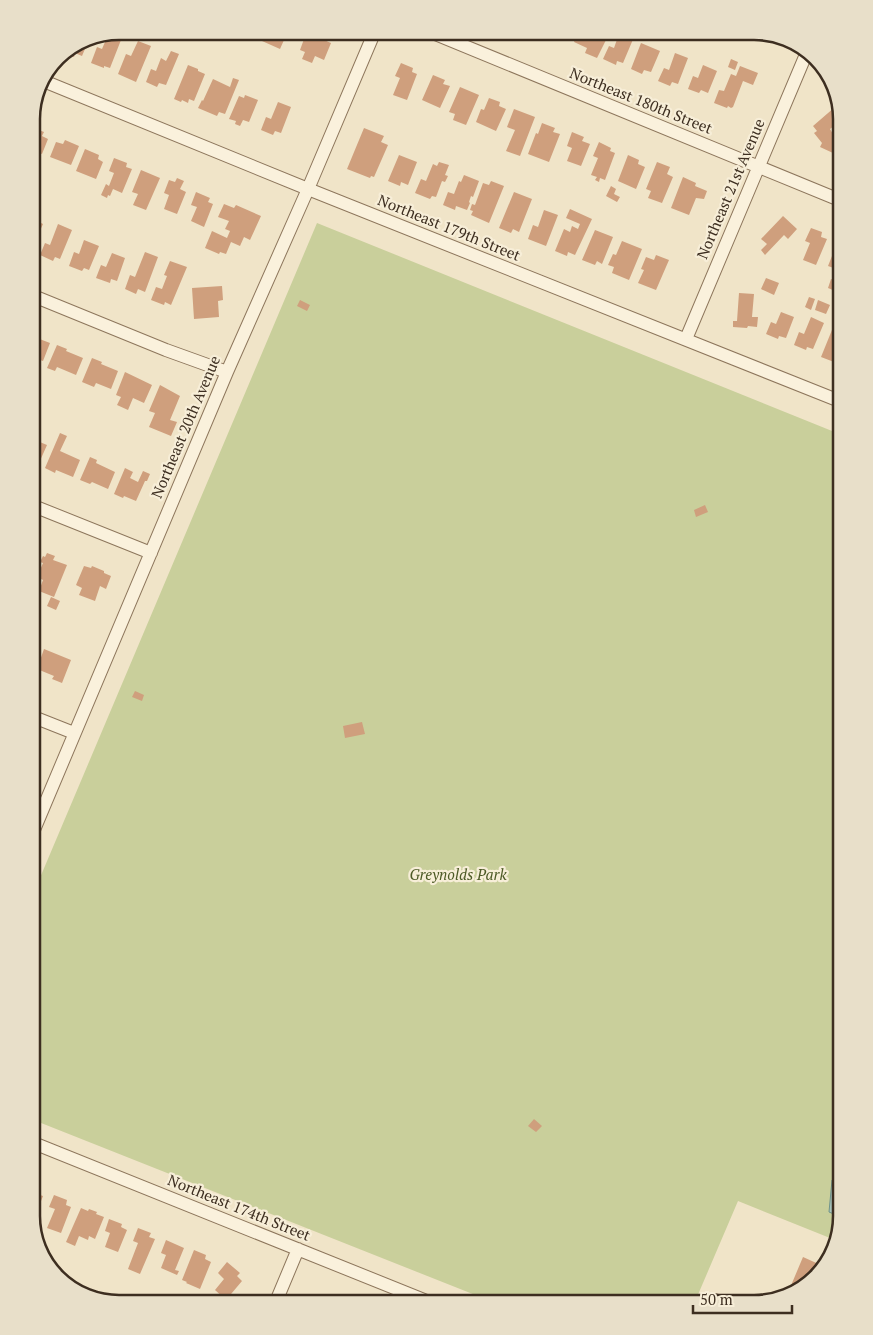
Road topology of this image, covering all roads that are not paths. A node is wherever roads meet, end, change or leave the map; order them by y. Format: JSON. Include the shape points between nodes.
{"nodes":[{"id":1,"x":371,"y":40,"type":"edge"},
{"id":2,"x":450,"y":40,"type":"edge"},
{"id":3,"x":804,"y":58,"type":"edge"},
{"id":4,"x":49,"y":83,"type":"edge"},
{"id":5,"x":758,"y":167,"type":"junction"},
{"id":6,"x":308,"y":189,"type":"junction"},
{"id":7,"x":833,"y":197,"type":"edge"},
{"id":8,"x":40,"y":299,"type":"edge"},
{"id":9,"x":686,"y":339,"type":"junction"},
{"id":10,"x":227,"y":372,"type":"junction"},
{"id":11,"x":833,"y":398,"type":"edge"},
{"id":12,"x":40,"y":509,"type":"edge"},
{"id":13,"x":151,"y":553,"type":"junction"},
{"id":14,"x":40,"y":720,"type":"edge"},
{"id":15,"x":74,"y":733,"type":"junction"},
{"id":16,"x":40,"y":815,"type":"edge"},
{"id":17,"x":40,"y":1146,"type":"edge"},
{"id":18,"x":298,"y":1249,"type":"junction"},
{"id":19,"x":279,"y":1295,"type":"edge"},
{"id":20,"x":412,"y":1295,"type":"edge"}],
"edges":[{"from":1,"to":6,"type":"street","name":"Northeast 20th Avenue"},
{"from":2,"to":5,"type":"street","name":"Northeast 180th Street"},
{"from":3,"to":5,"type":"street","name":"Northeast 21st Avenue"},
{"from":4,"to":6,"type":"street","name":"Northeast 179th Street"},
{"from":5,"to":7,"type":"street","name":"Northeast 180th Street"},
{"from":5,"to":9,"type":"street","name":"Northeast 21st Avenue"},
{"from":6,"to":9,"type":"street","name":"Northeast 179th Street"},
{"from":6,"to":10,"type":"street","name":"Northeast 20th Avenue"},
{"from":8,"to":10,"type":"street"},
{"from":9,"to":11,"type":"street","name":"Northeast 179th Street"},
{"from":10,"to":13,"type":"street","name":"Northeast 20th Avenue"},
{"from":12,"to":13,"type":"street"},
{"from":13,"to":15,"type":"street","name":"Northeast 20th Avenue"},
{"from":14,"to":15,"type":"street"},
{"from":15,"to":16,"type":"street","name":"Northeast 20th Avenue"},
{"from":17,"to":18,"type":"street","name":"Northeast 174th Street"},
{"from":18,"to":19,"type":"street"},
{"from":18,"to":20,"type":"street","name":"Northeast 174th Street"}]}
